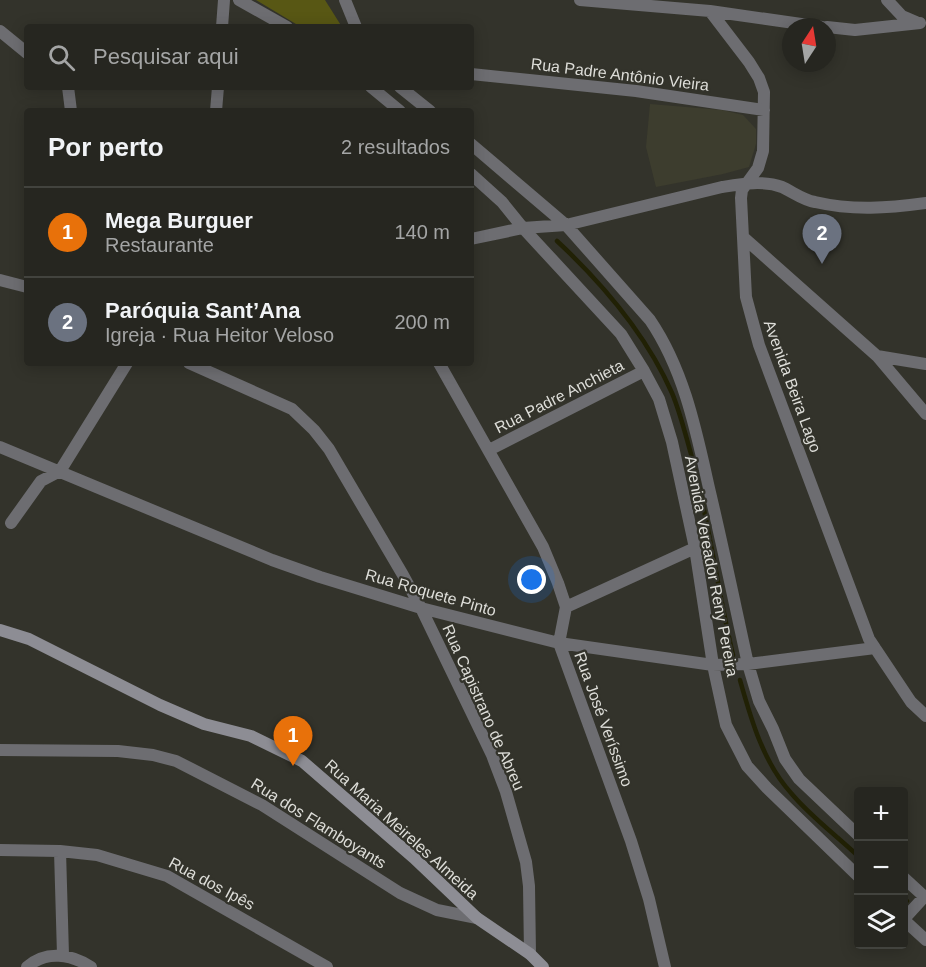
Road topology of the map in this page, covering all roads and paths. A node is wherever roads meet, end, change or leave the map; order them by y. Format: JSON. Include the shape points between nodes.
{"nodes":[{"id":1,"x":224,"y":0,"type":"edge"},
{"id":2,"x":239,"y":0,"type":"edge"},
{"id":3,"x":580,"y":0,"type":"edge"},
{"id":4,"x":887,"y":0,"type":"edge"},
{"id":5,"x":347,"y":1,"type":"edge"},
{"id":6,"x":710,"y":11,"type":"junction"},
{"id":7,"x":782,"y":21,"type":"edge"},
{"id":8,"x":923,"y":22,"type":"edge"},
{"id":9,"x":222,"y":24,"type":"edge"},
{"id":10,"x":282,"y":24,"type":"edge"},
{"id":11,"x":355,"y":24,"type":"edge"},
{"id":12,"x":836,"y":28,"type":"edge"},
{"id":13,"x":0,"y":31,"type":"edge"},
{"id":14,"x":24,"y":51,"type":"edge"},
{"id":15,"x":474,"y":74,"type":"edge"},
{"id":16,"x":68,"y":90,"type":"edge"},
{"id":17,"x":218,"y":90,"type":"edge"},
{"id":18,"x":375,"y":90,"type":"edge"},
{"id":19,"x":404,"y":90,"type":"edge"},
{"id":20,"x":71,"y":108,"type":"edge"},
{"id":21,"x":216,"y":108,"type":"edge"},
{"id":22,"x":396,"y":108,"type":"edge"},
{"id":23,"x":426,"y":108,"type":"edge"},
{"id":24,"x":764,"y":110,"type":"junction"},
{"id":25,"x":474,"y":147,"type":"edge"},
{"id":26,"x":474,"y":177,"type":"edge"},
{"id":27,"x":746,"y":183,"type":"junction"},
{"id":28,"x":926,"y":203,"type":"edge"},
{"id":29,"x":566,"y":225,"type":"junction"},
{"id":30,"x":523,"y":228,"type":"junction"},
{"id":31,"x":744,"y":237,"type":"junction"},
{"id":32,"x":474,"y":238,"type":"edge"},
{"id":33,"x":0,"y":280,"type":"edge"},
{"id":34,"x":24,"y":286,"type":"edge"},
{"id":35,"x":877,"y":356,"type":"junction"},
{"id":36,"x":926,"y":364,"type":"edge"},
{"id":37,"x":125,"y":366,"type":"edge"},
{"id":38,"x":196,"y":366,"type":"edge"},
{"id":39,"x":441,"y":366,"type":"edge"},
{"id":40,"x":644,"y":371,"type":"junction"},
{"id":41,"x":926,"y":414,"type":"edge"},
{"id":42,"x":0,"y":447,"type":"edge"},
{"id":43,"x":489,"y":450,"type":"junction"},
{"id":44,"x":60,"y":471,"type":"junction"},
{"id":45,"x":11,"y":523,"type":"dead end"},
{"id":46,"x":695,"y":548,"type":"junction"},
{"id":47,"x":421,"y":608,"type":"junction"},
{"id":48,"x":566,"y":608,"type":"junction"},
{"id":49,"x":0,"y":630,"type":"edge"},
{"id":50,"x":559,"y":643,"type":"junction"},
{"id":51,"x":875,"y":648,"type":"junction"},
{"id":52,"x":748,"y":664,"type":"junction"},
{"id":53,"x":713,"y":665,"type":"junction"},
{"id":54,"x":926,"y":716,"type":"edge"},
{"id":55,"x":0,"y":750,"type":"edge"},
{"id":56,"x":854,"y":832,"type":"edge"},
{"id":57,"x":0,"y":850,"type":"edge"},
{"id":58,"x":60,"y":851,"type":"junction"},
{"id":59,"x":854,"y":872,"type":"edge"},
{"id":60,"x":908,"y":883,"type":"edge"},
{"id":61,"x":925,"y":898,"type":"edge"},
{"id":62,"x":908,"y":915,"type":"edge"},
{"id":63,"x":477,"y":918,"type":"junction"},
{"id":64,"x":908,"y":924,"type":"edge"},
{"id":65,"x":926,"y":940,"type":"edge"},
{"id":66,"x":530,"y":954,"type":"junction"},
{"id":67,"x":63,"y":955,"type":"junction"},
{"id":68,"x":27,"y":967,"type":"edge"},
{"id":69,"x":91,"y":967,"type":"edge"},
{"id":70,"x":327,"y":967,"type":"edge"},
{"id":71,"x":543,"y":967,"type":"edge"},
{"id":72,"x":665,"y":967,"type":"edge"}],
"edges":[{"from":1,"to":9,"type":"street"},
{"from":2,"to":10,"type":"street"},
{"from":3,"to":6,"type":"street"},
{"from":4,"to":8,"type":"street","via":[[902,16]]},
{"from":5,"to":11,"type":"street"},
{"from":6,"to":7,"type":"street"},
{"from":6,"to":24,"type":"street","name":"Avenida Beira Lago","via":[[759,78]]},
{"from":8,"to":12,"type":"street","via":[[855,30]]},
{"from":13,"to":14,"type":"street"},
{"from":15,"to":24,"type":"street","name":"Rua Padre Antônio Vieira","via":[[636,91]]},
{"from":16,"to":20,"type":"street"},
{"from":17,"to":21,"type":"street"},
{"from":18,"to":22,"type":"street"},
{"from":19,"to":23,"type":"street"},
{"from":24,"to":27,"type":"street","name":"Avenida Beira Lago","via":[[761,159]]},
{"from":25,"to":29,"type":"street","name":"Avenida Vereador Reny Pereira"},
{"from":26,"to":30,"type":"street","name":"Avenida Vereador Reny Pereira"},
{"from":27,"to":28,"type":"street","via":[[764,183],[812,202],[860,209]]},
{"from":27,"to":29,"type":"street"},
{"from":27,"to":31,"type":"street","name":"Avenida Beira Lago","via":[[741,198]]},
{"from":29,"to":30,"type":"street"},
{"from":29,"to":52,"type":"street","name":"Avenida Vereador Reny Pereira","via":[[650,320],[673,358],[696,429]]},
{"from":30,"to":32,"type":"street"},
{"from":30,"to":40,"type":"street","name":"Avenida Vereador Reny Pereira","via":[[621,334]]},
{"from":31,"to":35,"type":"street"},
{"from":31,"to":51,"type":"street","name":"Avenida Beira Lago","via":[[746,297],[759,345]]},
{"from":33,"to":34,"type":"street"},
{"from":35,"to":36,"type":"street"},
{"from":35,"to":41,"type":"street"},
{"from":37,"to":44,"type":"street"},
{"from":38,"to":47,"type":"street","name":"Rua Capistrano de Abreu","via":[[300,415],[329,449]]},
{"from":39,"to":43,"type":"street"},
{"from":40,"to":43,"type":"street","name":"Rua Padre Anchieta"},
{"from":40,"to":46,"type":"street","name":"Avenida Vereador Reny Pereira","via":[[672,442]]},
{"from":42,"to":44,"type":"street","name":"Rua Roquete Pinto"},
{"from":43,"to":48,"type":"street","via":[[543,547]]},
{"from":44,"to":45,"type":"street","via":[[41,481]]},
{"from":44,"to":47,"type":"street","name":"Rua Roquete Pinto","via":[[272,560]]},
{"from":46,"to":48,"type":"street"},
{"from":46,"to":53,"type":"street","name":"Avenida Vereador Reny Pereira"},
{"from":47,"to":50,"type":"street","name":"Rua Roquete Pinto"},
{"from":47,"to":66,"type":"street","name":"Rua Capistrano de Abreu","via":[[507,792],[528,876]]},
{"from":48,"to":50,"type":"street","name":"Rua José Veríssimo"},
{"from":49,"to":63,"type":"street","name":"Rua Maria Meireles Almeida","via":[[29,639],[160,705],[204,723],[252,736],[302,762]]},
{"from":50,"to":53,"type":"street","name":"Rua Roquete Pinto"},
{"from":50,"to":72,"type":"street","name":"Rua José Veríssimo","via":[[631,841]]},
{"from":51,"to":52,"type":"street","name":"Rua Roquete Pinto"},
{"from":51,"to":54,"type":"street","name":"Avenida Beira Lago","via":[[911,702]]},
{"from":52,"to":53,"type":"street","name":"Rua Roquete Pinto"},
{"from":52,"to":56,"type":"street","name":"Avenida Vereador Reny Pereira","via":[[759,702],[785,759],[799,779]]},
{"from":53,"to":59,"type":"street","name":"Avenida Vereador Reny Pereira","via":[[726,725],[747,766]]},
{"from":55,"to":63,"type":"street","name":"Rua dos Flamboyants","via":[[118,751],[176,761],[262,805],[400,893],[437,910]]},
{"from":57,"to":58,"type":"street","name":"Rua dos Ipês"},
{"from":58,"to":67,"type":"street"},
{"from":58,"to":70,"type":"street","name":"Rua dos Ipês","via":[[98,855],[167,876]]},
{"from":60,"to":61,"type":"street"},
{"from":61,"to":62,"type":"street"},
{"from":63,"to":66,"type":"street","name":"Rua Maria Meireles Almeida"},
{"from":64,"to":65,"type":"street"},
{"from":66,"to":71,"type":"street","name":"Rua Maria Meireles Almeida"},
{"from":67,"to":68,"type":"street","via":[[46,957]]},
{"from":67,"to":69,"type":"street"}]}
